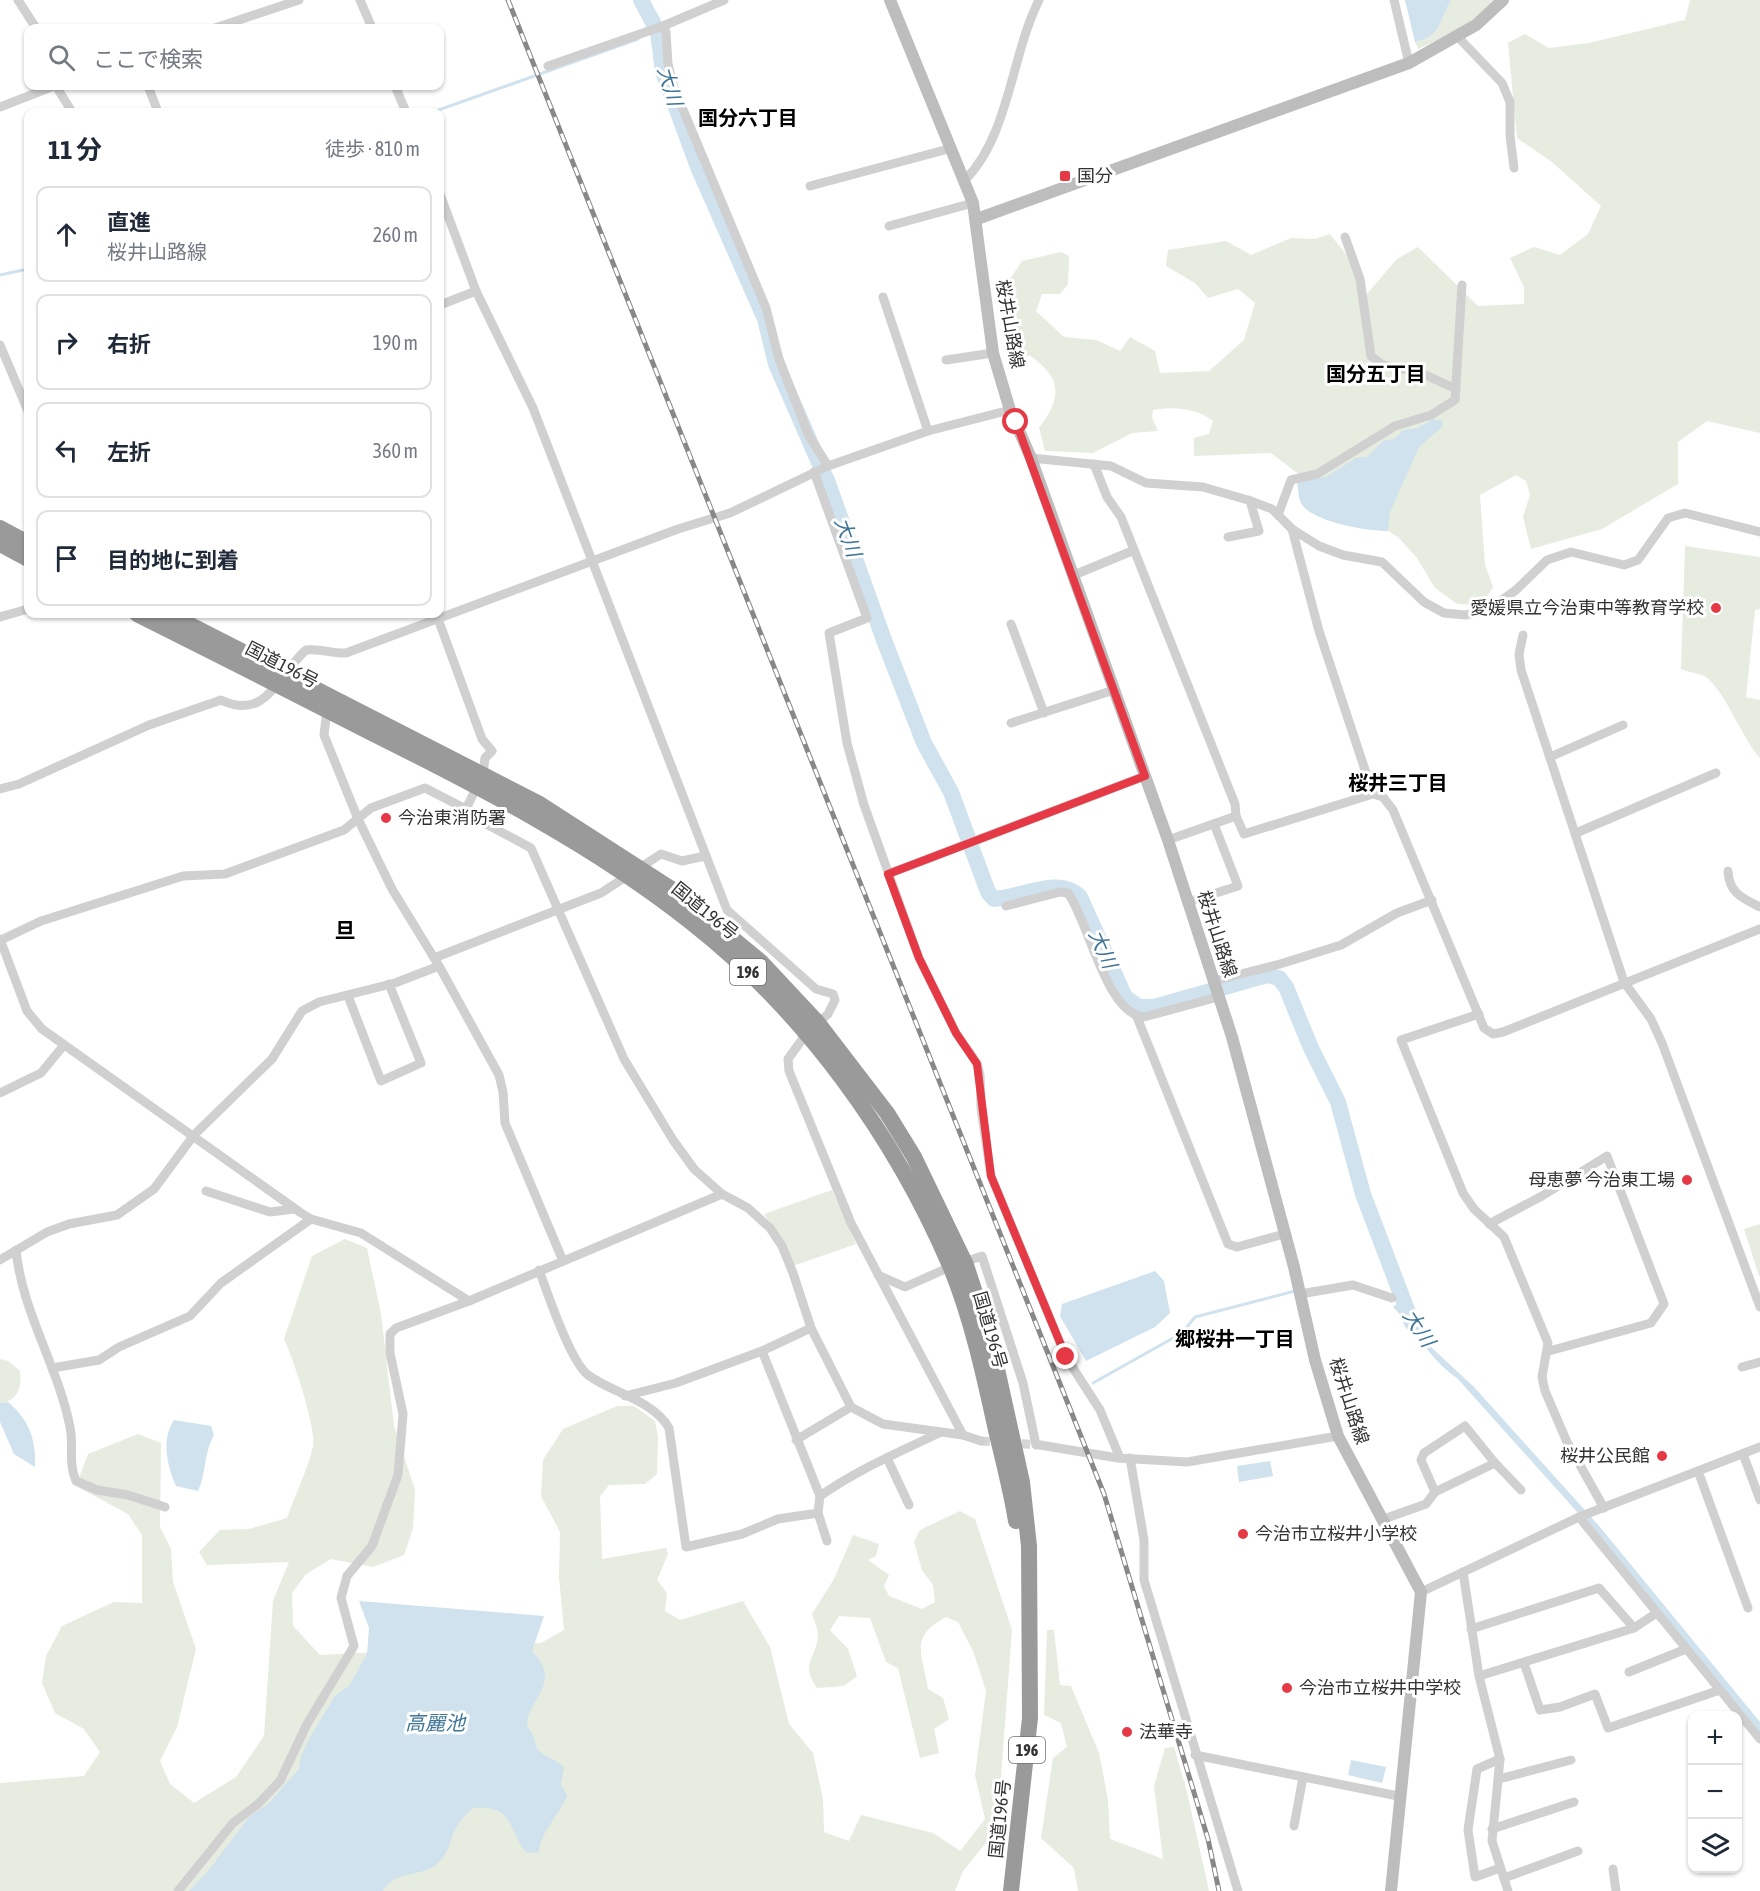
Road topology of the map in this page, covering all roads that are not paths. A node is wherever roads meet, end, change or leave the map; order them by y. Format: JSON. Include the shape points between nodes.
{"nodes":[{"id":1,"x":18,"y":0,"type":"edge"},
{"id":2,"x":299,"y":0,"type":"edge"},
{"id":3,"x":360,"y":0,"type":"edge"},
{"id":4,"x":724,"y":0,"type":"edge"},
{"id":5,"x":890,"y":0,"type":"edge"},
{"id":6,"x":1039,"y":0,"type":"edge"},
{"id":7,"x":1394,"y":0,"type":"edge"},
{"id":8,"x":1503,"y":0,"type":"edge"},
{"id":9,"x":33,"y":24,"type":"edge"},
{"id":10,"x":227,"y":24,"type":"edge"},
{"id":11,"x":370,"y":24,"type":"edge"},
{"id":12,"x":663,"y":26,"type":"junction"},
{"id":13,"x":1456,"y":36,"type":"junction"},
{"id":14,"x":1409,"y":63,"type":"junction"},
{"id":15,"x":548,"y":66,"type":"dead end"},
{"id":16,"x":44,"y":90,"type":"edge"},
{"id":17,"x":58,"y":90,"type":"edge"},
{"id":18,"x":150,"y":90,"type":"edge"},
{"id":19,"x":397,"y":90,"type":"edge"},
{"id":20,"x":0,"y":106,"type":"edge"},
{"id":21,"x":69,"y":108,"type":"edge"},
{"id":22,"x":156,"y":108,"type":"edge"},
{"id":23,"x":404,"y":108,"type":"edge"},
{"id":24,"x":952,"y":147,"type":"junction"},
{"id":25,"x":1514,"y":168,"type":"dead end"},
{"id":26,"x":965,"y":180,"type":"junction"},
{"id":27,"x":810,"y":186,"type":"dead end"},
{"id":28,"x":973,"y":203,"type":"junction"},
{"id":29,"x":444,"y":207,"type":"edge"},
{"id":30,"x":976,"y":219,"type":"junction"},
{"id":31,"x":889,"y":226,"type":"dead end"},
{"id":32,"x":1345,"y":237,"type":"dead end"},
{"id":33,"x":1462,"y":285,"type":"dead end"},
{"id":34,"x":476,"y":291,"type":"junction"},
{"id":35,"x":883,"y":297,"type":"dead end"},
{"id":36,"x":444,"y":303,"type":"edge"},
{"id":37,"x":0,"y":345,"type":"edge"},
{"id":38,"x":993,"y":353,"type":"junction"},
{"id":39,"x":946,"y":360,"type":"dead end"},
{"id":40,"x":1456,"y":389,"type":"junction"},
{"id":41,"x":24,"y":402,"type":"edge"},
{"id":42,"x":1010,"y":410,"type":"junction"},
{"id":43,"x":928,"y":431,"type":"junction"},
{"id":44,"x":1031,"y":458,"type":"junction"},
{"id":45,"x":1094,"y":464,"type":"junction"},
{"id":46,"x":828,"y":466,"type":"junction"},
{"id":47,"x":814,"y":472,"type":"junction"},
{"id":48,"x":1250,"y":501,"type":"junction"},
{"id":49,"x":1278,"y":515,"type":"junction"},
{"id":50,"x":0,"y":528,"type":"edge"},
{"id":51,"x":1292,"y":529,"type":"junction"},
{"id":52,"x":1760,"y":532,"type":"edge"},
{"id":53,"x":1228,"y":537,"type":"dead end"},
{"id":54,"x":24,"y":541,"type":"edge"},
{"id":55,"x":0,"y":544,"type":"edge"},
{"id":56,"x":1132,"y":551,"type":"junction"},
{"id":57,"x":24,"y":557,"type":"edge"},
{"id":58,"x":594,"y":561,"type":"junction"},
{"id":59,"x":1074,"y":575,"type":"junction"},
{"id":60,"x":24,"y":610,"type":"edge"},
{"id":61,"x":444,"y":614,"type":"edge"},
{"id":62,"x":0,"y":617,"type":"edge"},
{"id":63,"x":146,"y":618,"type":"edge"},
{"id":64,"x":176,"y":618,"type":"edge"},
{"id":65,"x":432,"y":618,"type":"edge"},
{"id":66,"x":438,"y":618,"type":"edge"},
{"id":67,"x":1011,"y":624,"type":"dead end"},
{"id":68,"x":1523,"y":635,"type":"dead end"},
{"id":69,"x":283,"y":679,"type":"junction"},
{"id":70,"x":1114,"y":690,"type":"junction"},
{"id":71,"x":327,"y":710,"type":"junction"},
{"id":72,"x":1044,"y":713,"type":"junction"},
{"id":73,"x":1011,"y":723,"type":"dead end"},
{"id":74,"x":1623,"y":725,"type":"dead end"},
{"id":75,"x":1550,"y":757,"type":"junction"},
{"id":76,"x":1716,"y":773,"type":"dead end"},
{"id":77,"x":1145,"y":776,"type":"junction"},
{"id":78,"x":480,"y":780,"type":"junction"},
{"id":79,"x":0,"y":789,"type":"edge"},
{"id":80,"x":1373,"y":794,"type":"junction"},
{"id":81,"x":466,"y":808,"type":"junction"},
{"id":82,"x":1236,"y":816,"type":"junction"},
{"id":83,"x":358,"y":819,"type":"junction"},
{"id":84,"x":1214,"y":824,"type":"junction"},
{"id":85,"x":1576,"y":833,"type":"junction"},
{"id":86,"x":1168,"y":840,"type":"junction"},
{"id":87,"x":705,"y":856,"type":"junction"},
{"id":88,"x":633,"y":871,"type":"junction"},
{"id":89,"x":1728,"y":871,"type":"dead end"},
{"id":90,"x":888,"y":874,"type":"junction"},
{"id":91,"x":1432,"y":900,"type":"junction"},
{"id":92,"x":1188,"y":902,"type":"junction"},
{"id":93,"x":1006,"y":906,"type":"dead end"},
{"id":94,"x":1760,"y":907,"type":"edge"},
{"id":95,"x":558,"y":911,"type":"junction"},
{"id":96,"x":1760,"y":929,"type":"edge"},
{"id":97,"x":0,"y":939,"type":"edge"},
{"id":98,"x":436,"y":962,"type":"junction"},
{"id":99,"x":1213,"y":981,"type":"junction"},
{"id":100,"x":1624,"y":982,"type":"junction"},
{"id":101,"x":389,"y":984,"type":"junction"},
{"id":102,"x":348,"y":996,"type":"junction"},
{"id":103,"x":1218,"y":997,"type":"junction"},
{"id":104,"x":1479,"y":1014,"type":"junction"},
{"id":105,"x":1137,"y":1017,"type":"junction"},
{"id":106,"x":812,"y":1028,"type":"junction"},
{"id":107,"x":64,"y":1045,"type":"junction"},
{"id":108,"x":0,"y":1093,"type":"edge"},
{"id":109,"x":194,"y":1135,"type":"junction"},
{"id":110,"x":206,"y":1191,"type":"dead end"},
{"id":111,"x":722,"y":1194,"type":"junction"},
{"id":112,"x":294,"y":1209,"type":"junction"},
{"id":113,"x":311,"y":1219,"type":"junction"},
{"id":114,"x":1490,"y":1224,"type":"junction"},
{"id":115,"x":1284,"y":1234,"type":"junction"},
{"id":116,"x":15,"y":1250,"type":"junction"},
{"id":117,"x":0,"y":1260,"type":"edge"},
{"id":118,"x":563,"y":1261,"type":"junction"},
{"id":119,"x":957,"y":1264,"type":"junction"},
{"id":120,"x":539,"y":1270,"type":"junction"},
{"id":121,"x":878,"y":1275,"type":"junction"},
{"id":122,"x":1300,"y":1294,"type":"junction"},
{"id":123,"x":1392,"y":1298,"type":"dead end"},
{"id":124,"x":469,"y":1301,"type":"junction"},
{"id":125,"x":1760,"y":1307,"type":"edge"},
{"id":126,"x":811,"y":1328,"type":"junction"},
{"id":127,"x":762,"y":1351,"type":"junction"},
{"id":128,"x":1549,"y":1352,"type":"junction"},
{"id":129,"x":1760,"y":1362,"type":"edge"},
{"id":130,"x":1742,"y":1367,"type":"dead end"},
{"id":131,"x":52,"y":1368,"type":"junction"},
{"id":132,"x":624,"y":1396,"type":"junction"},
{"id":133,"x":851,"y":1407,"type":"junction"},
{"id":134,"x":941,"y":1432,"type":"junction"},
{"id":135,"x":963,"y":1435,"type":"junction"},
{"id":136,"x":1338,"y":1436,"type":"junction"},
{"id":137,"x":796,"y":1440,"type":"junction"},
{"id":138,"x":981,"y":1441,"type":"tunnel mouth"},
{"id":139,"x":1760,"y":1447,"type":"edge"},
{"id":140,"x":1743,"y":1454,"type":"junction"},
{"id":141,"x":887,"y":1458,"type":"junction"},
{"id":142,"x":1125,"y":1458,"type":"junction"},
{"id":143,"x":1495,"y":1463,"type":"junction"},
{"id":144,"x":1698,"y":1472,"type":"junction"},
{"id":145,"x":1521,"y":1490,"type":"dead end"},
{"id":146,"x":1435,"y":1492,"type":"junction"},
{"id":147,"x":820,"y":1496,"type":"junction"},
{"id":148,"x":1760,"y":1500,"type":"edge"},
{"id":149,"x":909,"y":1505,"type":"dead end"},
{"id":150,"x":165,"y":1507,"type":"dead end"},
{"id":151,"x":1604,"y":1508,"type":"junction"},
{"id":152,"x":818,"y":1513,"type":"junction"},
{"id":153,"x":1579,"y":1517,"type":"junction"},
{"id":154,"x":1381,"y":1520,"type":"junction"},
{"id":155,"x":827,"y":1541,"type":"dead end"},
{"id":156,"x":1463,"y":1572,"type":"junction"},
{"id":157,"x":1420,"y":1592,"type":"junction"},
{"id":158,"x":1748,"y":1608,"type":"dead end"},
{"id":159,"x":1655,"y":1614,"type":"junction"},
{"id":160,"x":1634,"y":1628,"type":"junction"},
{"id":161,"x":1471,"y":1629,"type":"junction"},
{"id":162,"x":1686,"y":1649,"type":"junction"},
{"id":163,"x":1524,"y":1663,"type":"junction"},
{"id":164,"x":1629,"y":1672,"type":"dead end"},
{"id":165,"x":1479,"y":1676,"type":"junction"},
{"id":166,"x":1720,"y":1690,"type":"junction"},
{"id":167,"x":1760,"y":1739,"type":"edge"},
{"id":168,"x":1195,"y":1755,"type":"junction"},
{"id":169,"x":1500,"y":1759,"type":"junction"},
{"id":170,"x":1571,"y":1760,"type":"dead end"},
{"id":171,"x":1303,"y":1777,"type":"junction"},
{"id":172,"x":1499,"y":1779,"type":"junction"},
{"id":173,"x":1398,"y":1796,"type":"junction"},
{"id":174,"x":1574,"y":1802,"type":"dead end"},
{"id":175,"x":1294,"y":1826,"type":"dead end"},
{"id":176,"x":1492,"y":1829,"type":"junction"},
{"id":177,"x":1578,"y":1851,"type":"dead end"},
{"id":178,"x":1500,"y":1868,"type":"junction"},
{"id":179,"x":1613,"y":1869,"type":"dead end"},
{"id":180,"x":1504,"y":1878,"type":"junction"},
{"id":181,"x":178,"y":1891,"type":"edge"},
{"id":182,"x":1011,"y":1891,"type":"edge"},
{"id":183,"x":1238,"y":1891,"type":"edge"},
{"id":184,"x":1391,"y":1891,"type":"edge"},
{"id":185,"x":1508,"y":1891,"type":"edge"},
{"id":186,"x":1616,"y":1891,"type":"edge"}],
"edges":[{"from":1,"to":9,"type":"street"},
{"from":2,"to":10,"type":"street"},
{"from":3,"to":11,"type":"street"},
{"from":4,"to":12,"type":"street"},
{"from":5,"to":24,"type":"main road","name":"桜井山路線"},
{"from":6,"to":26,"type":"street","via":[[1022,40],[991,141],[978,167]]},
{"from":7,"to":14,"type":"street"},
{"from":8,"to":13,"type":"main road","via":[[1476,25]]},
{"from":12,"to":15,"type":"street"},
{"from":12,"to":46,"type":"street","via":[[674,88],[766,308],[779,358],[809,436]]},
{"from":13,"to":14,"type":"main road"},
{"from":13,"to":25,"type":"street","via":[[1502,83],[1510,102]]},
{"from":14,"to":30,"type":"main road"},
{"from":16,"to":20,"type":"street"},
{"from":17,"to":21,"type":"street"},
{"from":18,"to":22,"type":"street"},
{"from":19,"to":23,"type":"street"},
{"from":24,"to":26,"type":"main road","name":"桜井山路線"},
{"from":24,"to":27,"type":"street"},
{"from":26,"to":28,"type":"main road","name":"桜井山路線"},
{"from":28,"to":30,"type":"main road","name":"桜井山路線"},
{"from":28,"to":31,"type":"street"},
{"from":29,"to":34,"type":"street"},
{"from":30,"to":38,"type":"main road","name":"桜井山路線"},
{"from":32,"to":40,"type":"street","via":[[1360,279],[1371,356],[1383,365],[1419,372]]},
{"from":33,"to":40,"type":"street"},
{"from":34,"to":36,"type":"street"},
{"from":34,"to":58,"type":"street","via":[[534,408]]},
{"from":35,"to":43,"type":"street"},
{"from":37,"to":41,"type":"street"},
{"from":38,"to":39,"type":"street"},
{"from":38,"to":42,"type":"main road","name":"桜井山路線"},
{"from":40,"to":49,"type":"street","via":[[1455,400],[1431,415],[1395,426],[1317,474],[1291,480]]},
{"from":42,"to":43,"type":"street"},
{"from":42,"to":44,"type":"main road","name":"桜井山路線"},
{"from":43,"to":46,"type":"street"},
{"from":44,"to":45,"type":"street"},
{"from":44,"to":59,"type":"main road","name":"桜井山路線"},
{"from":45,"to":48,"type":"street","via":[[1111,466],[1146,483],[1203,487]]},
{"from":45,"to":56,"type":"street"},
{"from":46,"to":47,"type":"street"},
{"from":47,"to":58,"type":"street","via":[[729,513]]},
{"from":47,"to":90,"type":"street","via":[[867,618],[829,633],[847,743]]},
{"from":48,"to":49,"type":"street"},
{"from":48,"to":53,"type":"street","via":[[1259,531]]},
{"from":49,"to":51,"type":"street"},
{"from":50,"to":54,"type":"highway"},
{"from":51,"to":52,"type":"street","via":[[1343,555],[1382,562],[1424,602],[1444,612],[1465,615],[1487,611],[1547,560],[1571,552],[1624,565],[1638,561],[1668,518],[1685,513]]},
{"from":51,"to":80,"type":"street","via":[[1318,631]]},
{"from":55,"to":57,"type":"highway"},
{"from":56,"to":59,"type":"street"},
{"from":56,"to":82,"type":"street","via":[[1235,804]]},
{"from":58,"to":61,"type":"street"},
{"from":58,"to":87,"type":"street"},
{"from":59,"to":70,"type":"main road","name":"桜井山路線"},
{"from":60,"to":62,"type":"street"},
{"from":63,"to":69,"type":"highway","name":"国道196号","number":"196"},
{"from":64,"to":69,"type":"highway","name":"国道196号","number":"196"},
{"from":65,"to":69,"type":"street","via":[[346,653],[325,648],[306,650]]},
{"from":66,"to":78,"type":"street","via":[[482,739],[492,751],[484,758]]},
{"from":67,"to":72,"type":"street"},
{"from":68,"to":75,"type":"street","via":[[1521,670]]},
{"from":69,"to":71,"type":"highway","name":"国道196号","number":"196"},
{"from":69,"to":78,"type":"highway","name":"国道196号","number":"196"},
{"from":69,"to":79,"type":"street","via":[[250,706],[234,706],[221,700],[149,725]]},
{"from":70,"to":72,"type":"street"},
{"from":70,"to":77,"type":"main road","name":"桜井山路線"},
{"from":71,"to":78,"type":"highway","name":"国道196号","number":"196"},
{"from":71,"to":83,"type":"street","via":[[324,735]]},
{"from":72,"to":73,"type":"street"},
{"from":74,"to":75,"type":"street"},
{"from":75,"to":85,"type":"street"},
{"from":76,"to":85,"type":"street"},
{"from":77,"to":86,"type":"main road","name":"桜井山路線"},
{"from":77,"to":90,"type":"street"},
{"from":78,"to":81,"type":"street"},
{"from":78,"to":88,"type":"highway","name":"国道196号","number":"196"},
{"from":80,"to":82,"type":"street","via":[[1244,834]]},
{"from":80,"to":91,"type":"street","via":[[1383,797],[1394,810]]},
{"from":81,"to":83,"type":"street","via":[[425,788],[371,808]]},
{"from":81,"to":95,"type":"street","via":[[475,818],[531,848]]},
{"from":82,"to":84,"type":"street"},
{"from":83,"to":97,"type":"street","via":[[344,830],[225,874],[183,876],[41,921]]},
{"from":83,"to":98,"type":"street","via":[[392,889]]},
{"from":84,"to":86,"type":"street"},
{"from":84,"to":92,"type":"street","via":[[1238,886]]},
{"from":85,"to":100,"type":"street"},
{"from":86,"to":92,"type":"main road","name":"桜井山路線"},
{"from":87,"to":88,"type":"street","via":[[682,861],[661,854]]},
{"from":87,"to":106,"type":"street","via":[[727,910],[816,989],[833,994],[834,1006]]},
{"from":88,"to":95,"type":"street","via":[[601,893]]},
{"from":88,"to":106,"type":"highway","name":"国道196号","number":"196"},
{"from":89,"to":94,"type":"street","via":[[1729,884],[1737,895]]},
{"from":90,"to":142,"type":"street","via":[[919,958],[956,1033],[977,1064],[991,1176],[1066,1357]]},
{"from":91,"to":99,"type":"street","via":[[1397,913],[1341,945]]},
{"from":91,"to":104,"type":"street"},
{"from":92,"to":99,"type":"main road","name":"桜井山路線"},
{"from":93,"to":105,"type":"street","via":[[1068,893],[1116,999]]},
{"from":95,"to":98,"type":"street"},
{"from":95,"to":111,"type":"street","via":[[639,1086],[694,1169]]},
{"from":96,"to":100,"type":"street"},
{"from":97,"to":107,"type":"street","via":[[27,1011],[42,1029]]},
{"from":98,"to":101,"type":"street"},
{"from":98,"to":118,"type":"street","via":[[499,1075],[505,1123]]},
{"from":99,"to":103,"type":"main road","name":"桜井山路線"},
{"from":100,"to":104,"type":"street","via":[[1503,1032],[1493,1034],[1484,1028]]},
{"from":100,"to":125,"type":"street","via":[[1651,1019],[1662,1043]]},
{"from":101,"to":102,"type":"street"},
{"from":101,"to":102,"type":"street","via":[[421,1063],[381,1081]]},
{"from":102,"to":109,"type":"street","via":[[319,1002],[302,1011],[272,1059]]},
{"from":103,"to":105,"type":"street"},
{"from":103,"to":115,"type":"main road","name":"桜井山路線"},
{"from":104,"to":114,"type":"street","via":[[1401,1040],[1463,1193]]},
{"from":105,"to":115,"type":"street","via":[[1228,1244],[1237,1248]]},
{"from":106,"to":119,"type":"highway","name":"国道196号","number":"196"},
{"from":106,"to":121,"type":"street","via":[[788,1059],[789,1071],[839,1196]]},
{"from":107,"to":108,"type":"street","via":[[41,1073]]},
{"from":107,"to":109,"type":"street"},
{"from":109,"to":112,"type":"street"},
{"from":109,"to":116,"type":"street","via":[[154,1189],[117,1215],[69,1224]]},
{"from":110,"to":112,"type":"street","via":[[270,1212]]},
{"from":111,"to":118,"type":"street"},
{"from":111,"to":126,"type":"street","via":[[748,1208],[770,1228],[789,1264]]},
{"from":112,"to":113,"type":"street"},
{"from":113,"to":124,"type":"street","via":[[361,1233]]},
{"from":113,"to":131,"type":"street","via":[[221,1283],[190,1316],[99,1360]]},
{"from":114,"to":128,"type":"street","via":[[1504,1237]]},
{"from":114,"to":128,"type":"street","via":[[1607,1156],[1664,1304],[1651,1323]]},
{"from":115,"to":122,"type":"main road","name":"桜井山路線"},
{"from":116,"to":117,"type":"street"},
{"from":116,"to":131,"type":"street","via":[[18,1275]]},
{"from":118,"to":120,"type":"street"},
{"from":119,"to":121,"type":"street","via":[[905,1287]]},
{"from":119,"to":142,"type":"street","via":[[982,1256],[1023,1383],[1038,1445]]},
{"from":119,"to":182,"type":"highway","name":"国道196号","number":"196","via":[[1013,1506],[1029,1608],[1030,1718]]},
{"from":120,"to":124,"type":"street"},
{"from":120,"to":132,"type":"street","via":[[575,1358],[586,1374]]},
{"from":121,"to":135,"type":"street"},
{"from":122,"to":123,"type":"street","via":[[1353,1285]]},
{"from":122,"to":136,"type":"main road","name":"桜井山路線"},
{"from":124,"to":181,"type":"street","via":[[396,1328],[390,1334],[390,1353],[403,1414],[398,1475],[372,1546],[347,1576],[341,1598],[354,1646],[307,1724],[280,1781],[233,1823]]},
{"from":126,"to":127,"type":"street"},
{"from":126,"to":133,"type":"street"},
{"from":127,"to":132,"type":"street","via":[[676,1383]]},
{"from":127,"to":137,"type":"street"},
{"from":128,"to":151,"type":"street","via":[[1542,1377],[1545,1391],[1567,1442]]},
{"from":129,"to":130,"type":"street"},
{"from":131,"to":150,"type":"street","via":[[70,1428],[70,1469],[76,1481]]},
{"from":132,"to":152,"type":"street","via":[[662,1415],[669,1428],[686,1547],[742,1534],[778,1519]]},
{"from":133,"to":134,"type":"street","via":[[883,1424]]},
{"from":133,"to":137,"type":"street"},
{"from":134,"to":135,"type":"street"},
{"from":134,"to":141,"type":"street"},
{"from":135,"to":138,"type":"street"},
{"from":136,"to":142,"type":"street","via":[[1198,1461]]},
{"from":136,"to":154,"type":"main road","name":"桜井山路線"},
{"from":137,"to":147,"type":"street"},
{"from":139,"to":140,"type":"street"},
{"from":140,"to":144,"type":"street"},
{"from":140,"to":148,"type":"street"},
{"from":141,"to":147,"type":"street"},
{"from":141,"to":149,"type":"street"},
{"from":142,"to":168,"type":"street","via":[[1144,1540],[1144,1580]]},
{"from":143,"to":145,"type":"street"},
{"from":143,"to":146,"type":"street"},
{"from":143,"to":146,"type":"street","via":[[1465,1426],[1424,1453],[1421,1460]]},
{"from":144,"to":151,"type":"street"},
{"from":144,"to":158,"type":"street"},
{"from":146,"to":154,"type":"street","via":[[1426,1504]]},
{"from":147,"to":152,"type":"street"},
{"from":151,"to":153,"type":"street"},
{"from":152,"to":155,"type":"street"},
{"from":153,"to":156,"type":"street"},
{"from":153,"to":159,"type":"street"},
{"from":154,"to":157,"type":"main road","name":"桜井山路線"},
{"from":156,"to":157,"type":"street"},
{"from":156,"to":161,"type":"street"},
{"from":157,"to":173,"type":"main road"},
{"from":159,"to":160,"type":"street"},
{"from":159,"to":162,"type":"street"},
{"from":160,"to":161,"type":"street","via":[[1599,1588]]},
{"from":160,"to":163,"type":"street"},
{"from":161,"to":165,"type":"street"},
{"from":162,"to":164,"type":"street"},
{"from":162,"to":166,"type":"street"},
{"from":163,"to":165,"type":"street"},
{"from":163,"to":166,"type":"street","via":[[1540,1710],[1595,1694],[1608,1728]]},
{"from":165,"to":169,"type":"street"},
{"from":166,"to":167,"type":"street"},
{"from":168,"to":171,"type":"street"},
{"from":168,"to":183,"type":"street"},
{"from":169,"to":172,"type":"street"},
{"from":169,"to":178,"type":"street","via":[[1477,1769],[1468,1830],[1475,1877]]},
{"from":170,"to":172,"type":"street"},
{"from":171,"to":173,"type":"street"},
{"from":171,"to":175,"type":"street"},
{"from":172,"to":176,"type":"street"},
{"from":173,"to":184,"type":"main road"},
{"from":174,"to":176,"type":"street"},
{"from":176,"to":178,"type":"street"},
{"from":177,"to":180,"type":"street"},
{"from":178,"to":180,"type":"street"},
{"from":179,"to":186,"type":"street"},
{"from":180,"to":185,"type":"street"}]}
